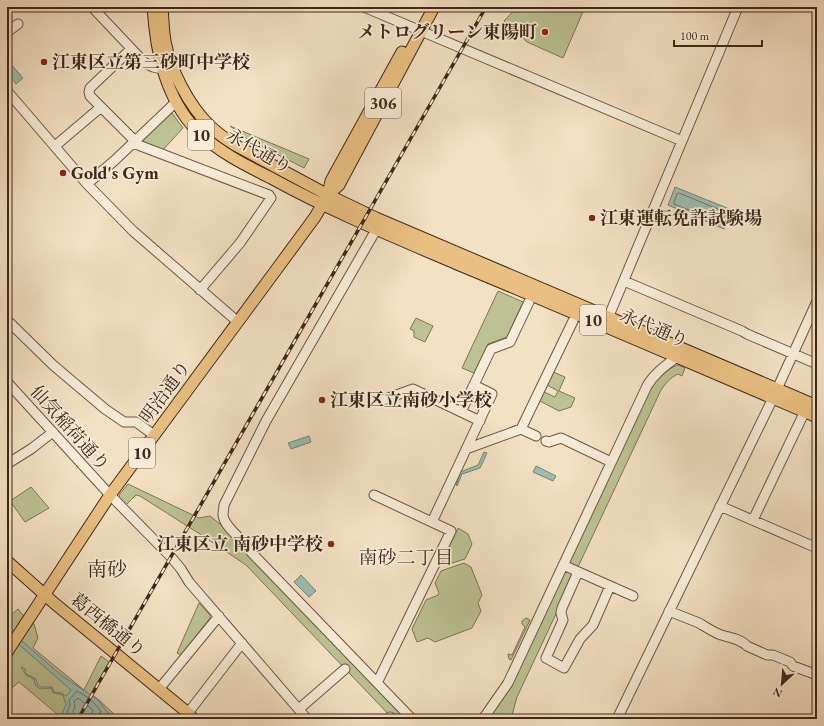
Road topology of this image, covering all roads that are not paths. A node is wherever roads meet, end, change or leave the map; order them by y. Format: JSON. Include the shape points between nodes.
{"nodes":[{"id":1,"x":92,"y":7,"type":"edge"},
{"id":2,"x":153,"y":7,"type":"edge"},
{"id":3,"x":162,"y":7,"type":"edge"},
{"id":4,"x":364,"y":7,"type":"edge"},
{"id":5,"x":426,"y":7,"type":"edge"},
{"id":6,"x":434,"y":7,"type":"edge"},
{"id":7,"x":738,"y":7,"type":"edge"},
{"id":8,"x":18,"y":24,"type":"dead end"},
{"id":9,"x":418,"y":30,"type":"junction"},
{"id":10,"x":7,"y":32,"type":"edge"},
{"id":11,"x":131,"y":49,"type":"junction"},
{"id":12,"x":162,"y":69,"type":"junction"},
{"id":13,"x":7,"y":91,"type":"edge"},
{"id":14,"x":176,"y":102,"type":"junction"},
{"id":15,"x":101,"y":107,"type":"junction"},
{"id":16,"x":682,"y":141,"type":"junction"},
{"id":17,"x":134,"y":142,"type":"junction"},
{"id":18,"x":55,"y":146,"type":"junction"},
{"id":19,"x":87,"y":184,"type":"junction"},
{"id":20,"x":328,"y":195,"type":"junction"},
{"id":21,"x":322,"y":205,"type":"junction"},
{"id":22,"x":368,"y":226,"type":"junction"},
{"id":23,"x":624,"y":281,"type":"junction"},
{"id":24,"x":200,"y":290,"type":"junction"},
{"id":25,"x":529,"y":302,"type":"dead end"},
{"id":26,"x":817,"y":302,"type":"edge"},
{"id":27,"x":573,"y":321,"type":"dead end"},
{"id":28,"x":607,"y":321,"type":"junction"},
{"id":29,"x":238,"y":322,"type":"junction"},
{"id":30,"x":7,"y":326,"type":"edge"},
{"id":31,"x":682,"y":353,"type":"junction"},
{"id":32,"x":793,"y":354,"type":"junction"},
{"id":33,"x":817,"y":364,"type":"edge"},
{"id":34,"x":7,"y":382,"type":"edge"},
{"id":35,"x":474,"y":385,"type":"junction"},
{"id":36,"x":775,"y":393,"type":"junction"},
{"id":37,"x":383,"y":400,"type":"dead end"},
{"id":38,"x":817,"y":406,"type":"edge"},
{"id":39,"x":805,"y":411,"type":"junction"},
{"id":40,"x":461,"y":412,"type":"junction"},
{"id":41,"x":817,"y":417,"type":"edge"},
{"id":42,"x":480,"y":421,"type":"junction"},
{"id":43,"x":521,"y":429,"type":"junction"},
{"id":44,"x":53,"y":432,"type":"junction"},
{"id":45,"x":154,"y":435,"type":"junction"},
{"id":46,"x":536,"y":436,"type":"dead end"},
{"id":47,"x":546,"y":441,"type":"dead end"},
{"id":48,"x":466,"y":449,"type":"junction"},
{"id":49,"x":607,"y":460,"type":"dead end"},
{"id":50,"x":7,"y":464,"type":"edge"},
{"id":51,"x":374,"y":494,"type":"dead end"},
{"id":52,"x":110,"y":495,"type":"junction"},
{"id":53,"x":720,"y":506,"type":"junction"},
{"id":54,"x":753,"y":520,"type":"junction"},
{"id":55,"x":432,"y":522,"type":"junction"},
{"id":56,"x":817,"y":548,"type":"edge"},
{"id":57,"x":7,"y":561,"type":"edge"},
{"id":58,"x":563,"y":565,"type":"junction"},
{"id":59,"x":578,"y":572,"type":"junction"},
{"id":60,"x":610,"y":586,"type":"junction"},
{"id":61,"x":44,"y":594,"type":"junction"},
{"id":62,"x":633,"y":596,"type":"dead end"},
{"id":63,"x":669,"y":611,"type":"junction"},
{"id":64,"x":219,"y":616,"type":"junction"},
{"id":65,"x":242,"y":644,"type":"junction"},
{"id":66,"x":7,"y":652,"type":"edge"},
{"id":67,"x":345,"y":669,"type":"dead end"},
{"id":68,"x":816,"y":673,"type":"edge"},
{"id":69,"x":379,"y":679,"type":"dead end"},
{"id":70,"x":159,"y":689,"type":"junction"},
{"id":71,"x":299,"y":709,"type":"junction"},
{"id":72,"x":188,"y":717,"type":"edge"},
{"id":73,"x":202,"y":719,"type":"edge"},
{"id":74,"x":307,"y":719,"type":"edge"},
{"id":75,"x":412,"y":719,"type":"edge"},
{"id":76,"x":483,"y":719,"type":"edge"},
{"id":77,"x":617,"y":719,"type":"edge"}],
"edges":[{"from":1,"to":11,"type":"street"},
{"from":2,"to":12,"type":"main road","name":"永代通り","number":"10","via":[[155,35]]},
{"from":3,"to":20,"type":"main road","name":"永代通り","number":"10","via":[[164,35],[170,60],[183,88],[202,117],[220,135],[235,145]]},
{"from":4,"to":9,"type":"street"},
{"from":5,"to":9,"type":"main road","name":"明治通り","number":"306"},
{"from":6,"to":9,"type":"main road","name":"明治通り","number":"306"},
{"from":7,"to":16,"type":"street"},
{"from":8,"to":10,"type":"street"},
{"from":9,"to":16,"type":"street"},
{"from":9,"to":20,"type":"main road","name":"明治通り","number":"306","via":[[331,181]]},
{"from":11,"to":12,"type":"street","via":[[147,65]]},
{"from":11,"to":15,"type":"street","via":[[90,88],[90,96]]},
{"from":12,"to":14,"type":"main road","name":"永代通り","number":"10"},
{"from":13,"to":18,"type":"street"},
{"from":14,"to":17,"type":"street"},
{"from":14,"to":21,"type":"main road","name":"永代通り","number":"10","via":[[196,129],[216,147]]},
{"from":15,"to":17,"type":"street"},
{"from":15,"to":18,"type":"street"},
{"from":16,"to":23,"type":"street"},
{"from":17,"to":19,"type":"street"},
{"from":17,"to":24,"type":"street","via":[[269,195],[271,198],[240,243]]},
{"from":18,"to":19,"type":"street"},
{"from":19,"to":24,"type":"street","via":[[133,231]]},
{"from":20,"to":21,"type":"main road","name":"明治通り","number":"10"},
{"from":20,"to":28,"type":"main road","name":"永代通り","number":"10"},
{"from":21,"to":22,"type":"main road","name":"永代通り","number":"10"},
{"from":21,"to":29,"type":"main road","name":"明治通り","number":"10"},
{"from":22,"to":28,"type":"main road","name":"永代通り","number":"10"},
{"from":22,"to":75,"type":"street","via":[[224,505],[223,517],[256,557]]},
{"from":23,"to":28,"type":"street"},
{"from":23,"to":32,"type":"street"},
{"from":24,"to":29,"type":"street"},
{"from":25,"to":35,"type":"street","via":[[510,342],[491,349]]},
{"from":26,"to":32,"type":"street"},
{"from":27,"to":43,"type":"street"},
{"from":28,"to":31,"type":"main road","name":"永代通り","number":"10"},
{"from":29,"to":45,"type":"main road","name":"明治通り","number":"10"},
{"from":30,"to":45,"type":"street","via":[[10,323],[53,365],[105,409],[124,422],[136,422]]},
{"from":31,"to":36,"type":"main road","name":"永代通り","number":"10"},
{"from":31,"to":58,"type":"street","via":[[661,368],[650,380]]},
{"from":32,"to":33,"type":"street"},
{"from":32,"to":36,"type":"street"},
{"from":34,"to":44,"type":"street","name":"仙気稲荷通り"},
{"from":35,"to":40,"type":"street"},
{"from":35,"to":42,"type":"street","via":[[492,394]]},
{"from":36,"to":38,"type":"main road","name":"永代通り","number":"10"},
{"from":36,"to":39,"type":"main road","name":"永代通り","number":"10"},
{"from":36,"to":53,"type":"street"},
{"from":37,"to":40,"type":"street","via":[[413,389]]},
{"from":39,"to":41,"type":"main road","name":"永代通り","number":"10"},
{"from":39,"to":54,"type":"street"},
{"from":40,"to":42,"type":"street"},
{"from":42,"to":48,"type":"street"},
{"from":43,"to":46,"type":"street"},
{"from":43,"to":48,"type":"street"},
{"from":44,"to":50,"type":"street"},
{"from":44,"to":52,"type":"street","name":"仙気稲荷通り"},
{"from":45,"to":52,"type":"main road","name":"明治通り","number":"10"},
{"from":47,"to":49,"type":"street","via":[[561,438]]},
{"from":48,"to":55,"type":"street"},
{"from":51,"to":55,"type":"street"},
{"from":52,"to":61,"type":"main road","name":"明治通り","number":"10"},
{"from":52,"to":64,"type":"street","name":"仙気稲荷通り","via":[[171,557]]},
{"from":53,"to":54,"type":"street"},
{"from":53,"to":63,"type":"street"},
{"from":54,"to":56,"type":"street"},
{"from":55,"to":69,"type":"street","via":[[451,531]]},
{"from":57,"to":61,"type":"main road","name":"葛西橋通り"},
{"from":58,"to":59,"type":"street"},
{"from":58,"to":76,"type":"street","via":[[508,683]]},
{"from":59,"to":60,"type":"street"},
{"from":59,"to":60,"type":"street","via":[[562,608],[563,620],[546,658],[564,668],[580,639],[593,625]]},
{"from":60,"to":62,"type":"street"},
{"from":61,"to":66,"type":"main road","name":"明治通り","number":"10"},
{"from":61,"to":70,"type":"main road","name":"葛西橋通り"},
{"from":63,"to":68,"type":"street","via":[[768,655],[790,662],[793,666]]},
{"from":63,"to":77,"type":"street"},
{"from":64,"to":65,"type":"street","name":"仙気稲荷通り"},
{"from":64,"to":70,"type":"street"},
{"from":65,"to":71,"type":"street","name":"仙気稲荷通り"},
{"from":65,"to":72,"type":"street"},
{"from":67,"to":71,"type":"street"},
{"from":70,"to":72,"type":"main road","name":"葛西橋通り"},
{"from":71,"to":74,"type":"street","name":"仙気稲荷通り"},
{"from":72,"to":73,"type":"main road","name":"葛西橋通り"}]}
